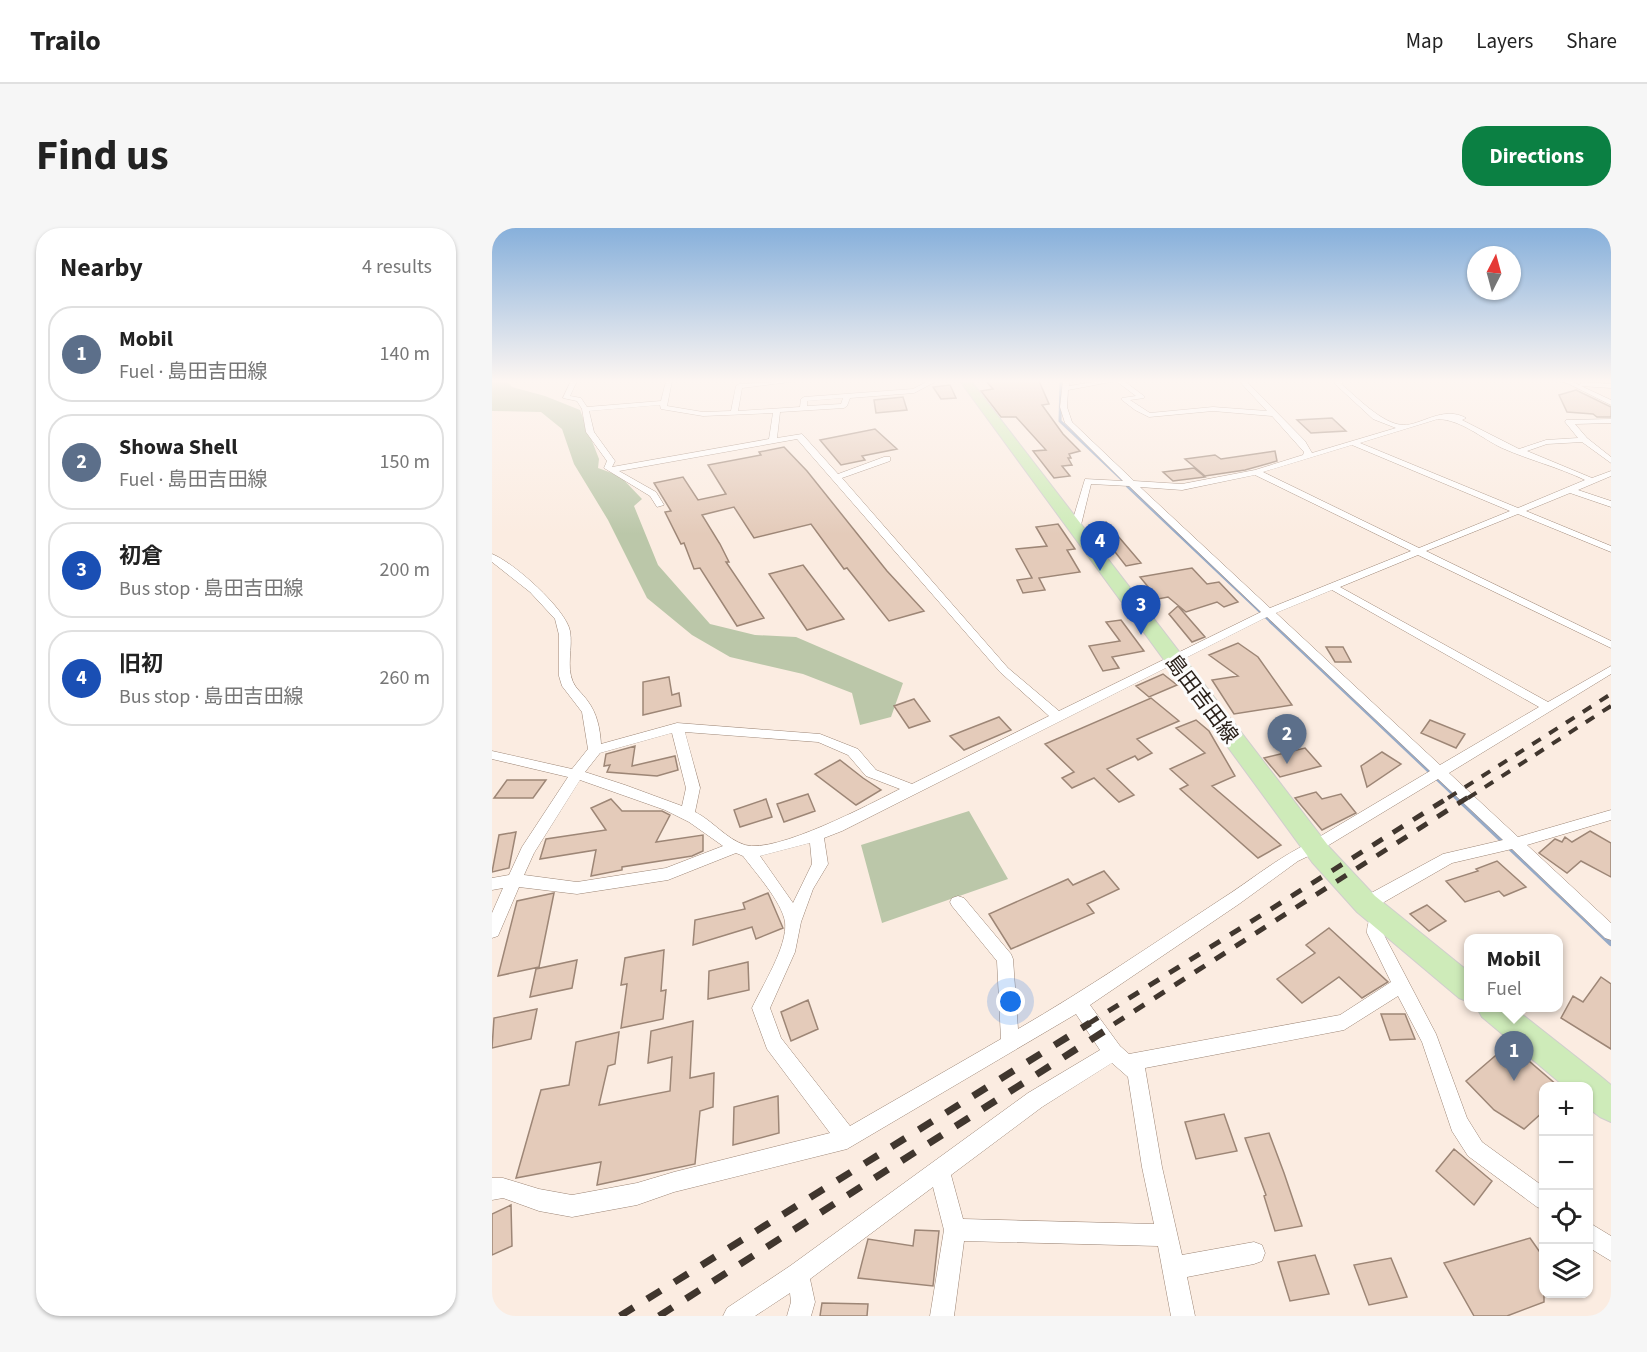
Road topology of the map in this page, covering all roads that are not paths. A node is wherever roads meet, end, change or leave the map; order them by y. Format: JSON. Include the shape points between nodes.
{"nodes":[{"id":1,"x":590,"y":432,"type":"edge"},
{"id":2,"x":774,"y":432,"type":"edge"},
{"id":3,"x":1003,"y":432,"type":"edge"},
{"id":4,"x":1077,"y":432,"type":"edge"},
{"id":5,"x":1291,"y":432,"type":"edge"},
{"id":6,"x":1390,"y":432,"type":"edge"},
{"id":7,"x":1481,"y":432,"type":"edge"},
{"id":8,"x":1577,"y":432,"type":"edge"},
{"id":9,"x":1584,"y":440,"type":"junction"},
{"id":10,"x":773,"y":441,"type":"junction"},
{"id":11,"x":1353,"y":443,"type":"junction"},
{"id":12,"x":1520,"y":451,"type":"junction"},
{"id":13,"x":1306,"y":457,"type":"junction"},
{"id":14,"x":887,"y":459,"type":"dead end"},
{"id":15,"x":1611,"y":462,"type":"edge"},
{"id":16,"x":611,"y":470,"type":"junction"},
{"id":17,"x":1256,"y":472,"type":"junction"},
{"id":18,"x":1611,"y":473,"type":"edge"},
{"id":19,"x":837,"y":477,"type":"junction"},
{"id":20,"x":1593,"y":481,"type":"junction"},
{"id":21,"x":1131,"y":483,"type":"junction"},
{"id":22,"x":1571,"y":490,"type":"junction"},
{"id":23,"x":1611,"y":504,"type":"edge"},
{"id":24,"x":660,"y":505,"type":"dead end"},
{"id":25,"x":1518,"y":511,"type":"junction"},
{"id":26,"x":1075,"y":529,"type":"junction"},
{"id":27,"x":1611,"y":549,"type":"edge"},
{"id":28,"x":1419,"y":551,"type":"junction"},
{"id":29,"x":492,"y":557,"type":"edge"},
{"id":30,"x":1332,"y":586,"type":"junction"},
{"id":31,"x":1269,"y":612,"type":"junction"},
{"id":32,"x":1611,"y":645,"type":"edge"},
{"id":33,"x":1172,"y":659,"type":"junction"},
{"id":34,"x":1611,"y":669,"type":"edge"},
{"id":35,"x":1548,"y":707,"type":"junction"},
{"id":36,"x":1057,"y":717,"type":"junction"},
{"id":37,"x":677,"y":727,"type":"junction"},
{"id":38,"x":595,"y":750,"type":"junction"},
{"id":39,"x":492,"y":755,"type":"edge"},
{"id":40,"x":1440,"y":772,"type":"junction"},
{"id":41,"x":576,"y":774,"type":"junction"},
{"id":42,"x":913,"y":789,"type":"junction"},
{"id":43,"x":687,"y":814,"type":"junction"},
{"id":44,"x":1611,"y":815,"type":"edge"},
{"id":45,"x":816,"y":835,"type":"junction"},
{"id":46,"x":1516,"y":843,"type":"junction"},
{"id":47,"x":1314,"y":847,"type":"junction"},
{"id":48,"x":742,"y":849,"type":"junction"},
{"id":49,"x":513,"y":880,"type":"junction"},
{"id":50,"x":492,"y":884,"type":"edge"},
{"id":51,"x":958,"y":902,"type":"dead end"},
{"id":52,"x":1373,"y":910,"type":"junction"},
{"id":53,"x":793,"y":922,"type":"junction"},
{"id":54,"x":492,"y":931,"type":"edge"},
{"id":55,"x":1611,"y":933,"type":"edge"},
{"id":56,"x":1402,"y":984,"type":"junction"},
{"id":57,"x":1464,"y":985,"type":"edge"},
{"id":58,"x":1078,"y":1003,"type":"junction"},
{"id":59,"x":1497,"y":1012,"type":"edge"},
{"id":60,"x":1010,"y":1045,"type":"junction"},
{"id":61,"x":1120,"y":1057,"type":"junction"},
{"id":62,"x":1582,"y":1082,"type":"edge"},
{"id":63,"x":1593,"y":1091,"type":"edge"},
{"id":64,"x":1611,"y":1106,"type":"edge"},
{"id":65,"x":847,"y":1139,"type":"junction"},
{"id":66,"x":939,"y":1170,"type":"junction"},
{"id":67,"x":492,"y":1189,"type":"edge"},
{"id":68,"x":1539,"y":1196,"type":"edge"},
{"id":69,"x":955,"y":1230,"type":"junction"},
{"id":70,"x":1167,"y":1234,"type":"junction"},
{"id":71,"x":1593,"y":1237,"type":"edge"},
{"id":72,"x":1611,"y":1250,"type":"edge"},
{"id":73,"x":1254,"y":1253,"type":"dead end"},
{"id":74,"x":1174,"y":1268,"type":"junction"},
{"id":75,"x":798,"y":1274,"type":"junction"},
{"id":76,"x":735,"y":1316,"type":"edge"},
{"id":77,"x":799,"y":1316,"type":"edge"},
{"id":78,"x":942,"y":1316,"type":"edge"},
{"id":79,"x":1183,"y":1316,"type":"edge"}],
"edges":[{"from":1,"to":16,"type":"street","via":[[611,460]]},
{"from":2,"to":10,"type":"street"},
{"from":3,"to":26,"type":"main road","name":"島田吉田線"},
{"from":4,"to":21,"type":"street"},
{"from":5,"to":13,"type":"street","via":[[1308,452]]},
{"from":6,"to":11,"type":"street"},
{"from":7,"to":12,"type":"street"},
{"from":8,"to":9,"type":"street"},
{"from":9,"to":12,"type":"street","via":[[1546,442]]},
{"from":9,"to":15,"type":"street"},
{"from":10,"to":16,"type":"street"},
{"from":10,"to":19,"type":"street","via":[[799,436]]},
{"from":11,"to":13,"type":"street"},
{"from":11,"to":25,"type":"street"},
{"from":12,"to":20,"type":"street"},
{"from":13,"to":17,"type":"street"},
{"from":14,"to":19,"type":"street"},
{"from":16,"to":24,"type":"street","via":[[653,494]]},
{"from":17,"to":21,"type":"street","via":[[1182,488]]},
{"from":17,"to":28,"type":"street"},
{"from":18,"to":20,"type":"street"},
{"from":19,"to":36,"type":"street","via":[[1004,670]]},
{"from":20,"to":22,"type":"street"},
{"from":21,"to":26,"type":"street","via":[[1088,481]]},
{"from":21,"to":31,"type":"street"},
{"from":22,"to":23,"type":"street"},
{"from":22,"to":25,"type":"street"},
{"from":25,"to":27,"type":"street"},
{"from":25,"to":28,"type":"street"},
{"from":26,"to":33,"type":"main road","name":"島田吉田線"},
{"from":28,"to":30,"type":"street"},
{"from":28,"to":32,"type":"street"},
{"from":29,"to":38,"type":"street","via":[[554,609],[564,626],[567,685],[583,703],[593,724]]},
{"from":30,"to":31,"type":"street"},
{"from":30,"to":35,"type":"street"},
{"from":31,"to":33,"type":"street"},
{"from":31,"to":40,"type":"street"},
{"from":33,"to":36,"type":"street"},
{"from":33,"to":47,"type":"main road","name":"島田吉田線"},
{"from":34,"to":35,"type":"street"},
{"from":35,"to":40,"type":"street"},
{"from":36,"to":42,"type":"street"},
{"from":37,"to":38,"type":"street"},
{"from":37,"to":42,"type":"street","via":[[820,738],[853,752],[872,773]]},
{"from":37,"to":43,"type":"street","via":[[693,788]]},
{"from":38,"to":41,"type":"street"},
{"from":39,"to":41,"type":"street"},
{"from":40,"to":46,"type":"street"},
{"from":40,"to":47,"type":"street"},
{"from":41,"to":43,"type":"street"},
{"from":41,"to":49,"type":"street"},
{"from":42,"to":45,"type":"street"},
{"from":43,"to":48,"type":"street"},
{"from":44,"to":46,"type":"street"},
{"from":45,"to":48,"type":"street","via":[[788,844]]},
{"from":45,"to":53,"type":"street","via":[[820,864]]},
{"from":46,"to":52,"type":"street","via":[[1448,858]]},
{"from":46,"to":55,"type":"street"},
{"from":47,"to":52,"type":"main road","name":"島田吉田線"},
{"from":47,"to":58,"type":"street"},
{"from":48,"to":49,"type":"street","via":[[668,874],[577,888]]},
{"from":48,"to":53,"type":"street","via":[[774,887]]},
{"from":49,"to":50,"type":"street"},
{"from":49,"to":54,"type":"street"},
{"from":51,"to":60,"type":"street","via":[[1005,959]]},
{"from":52,"to":56,"type":"street","via":[[1375,933]]},
{"from":52,"to":57,"type":"main road","name":"島田吉田線"},
{"from":53,"to":65,"type":"street","via":[[789,945],[760,1008],[773,1043]]},
{"from":56,"to":61,"type":"street","via":[[1344,1022]]},
{"from":56,"to":68,"type":"street","via":[[1430,1040],[1459,1124],[1474,1149]]},
{"from":58,"to":60,"type":"street"},
{"from":58,"to":61,"type":"street"},
{"from":59,"to":62,"type":"main road"},
{"from":60,"to":65,"type":"street"},
{"from":61,"to":66,"type":"street","via":[[1035,1100]]},
{"from":61,"to":70,"type":"street","via":[[1137,1072]]},
{"from":63,"to":64,"type":"main road"},
{"from":65,"to":67,"type":"street","via":[[637,1194],[572,1206],[503,1188]]},
{"from":66,"to":69,"type":"street"},
{"from":66,"to":75,"type":"street"},
{"from":69,"to":70,"type":"street"},
{"from":69,"to":78,"type":"street"},
{"from":70,"to":74,"type":"street"},
{"from":71,"to":72,"type":"street"},
{"from":73,"to":74,"type":"street"},
{"from":74,"to":79,"type":"street"},
{"from":75,"to":76,"type":"street"},
{"from":75,"to":77,"type":"street","via":[[803,1302]]}]}
